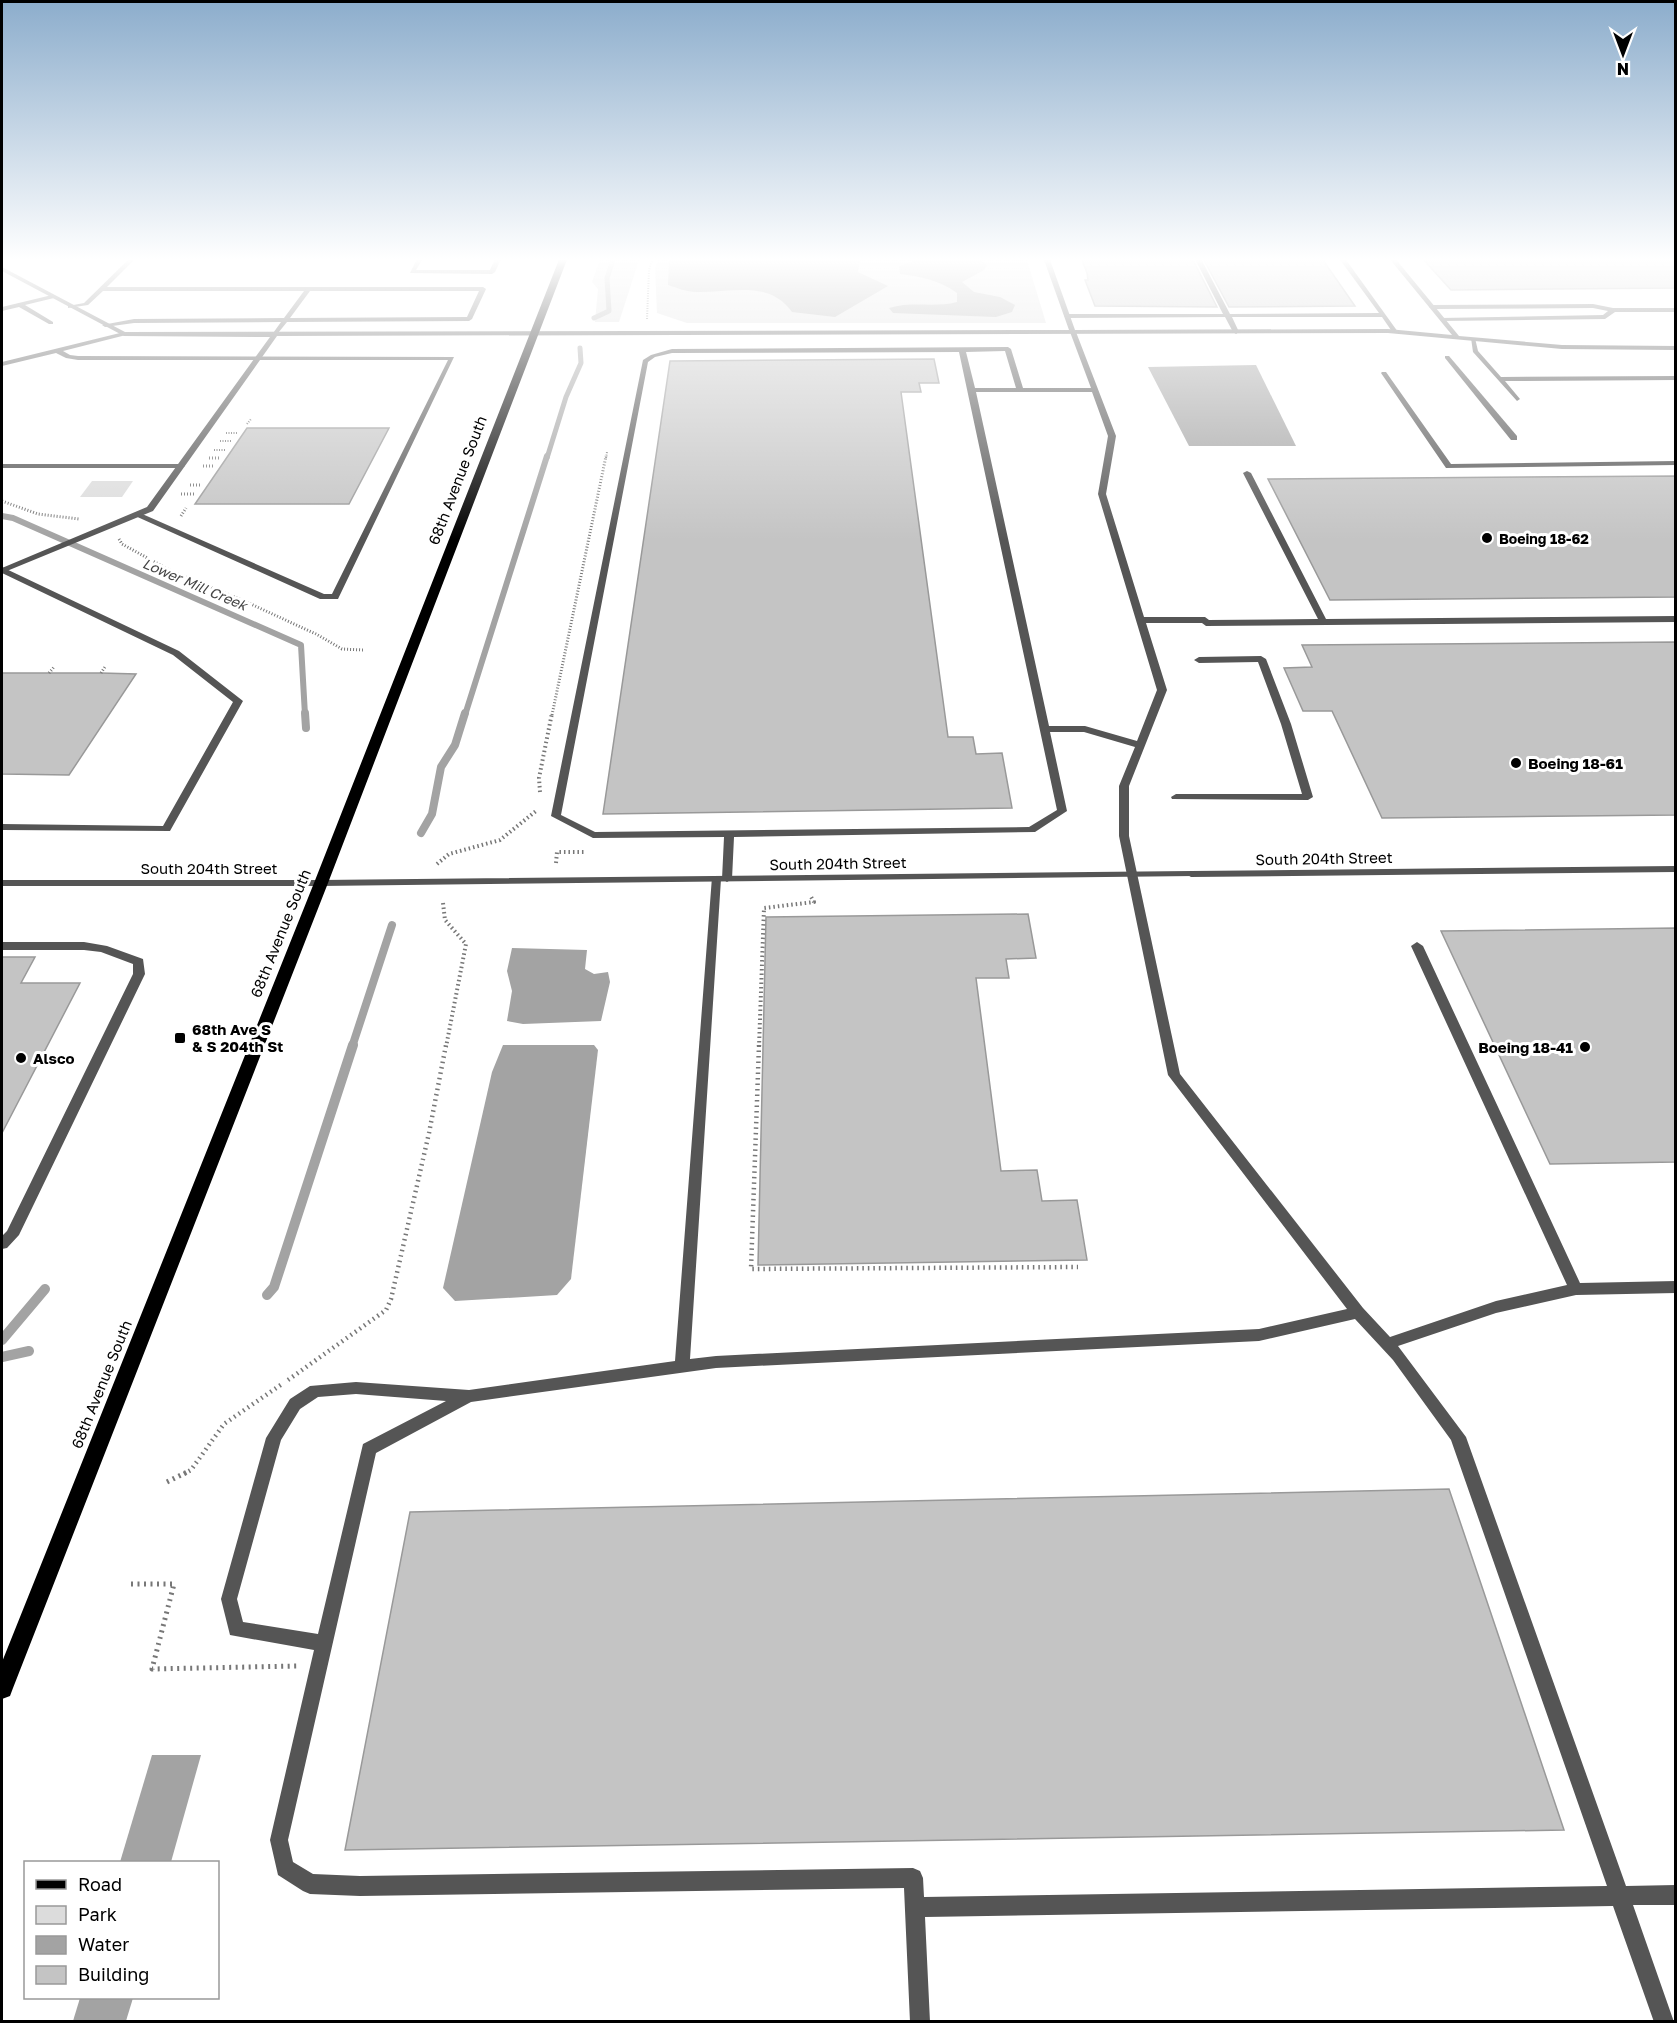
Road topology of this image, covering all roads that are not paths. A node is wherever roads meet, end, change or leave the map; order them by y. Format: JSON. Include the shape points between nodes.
{"nodes":[{"id":1,"x":51,"y":351,"type":"edge"},
{"id":2,"x":58,"y":351,"type":"edge"},
{"id":3,"x":263,"y":351,"type":"edge"},
{"id":4,"x":528,"y":351,"type":"edge"},
{"id":5,"x":670,"y":351,"type":"edge"},
{"id":6,"x":962,"y":351,"type":"edge"},
{"id":7,"x":1009,"y":351,"type":"edge"},
{"id":8,"x":1081,"y":351,"type":"edge"},
{"id":9,"x":1475,"y":351,"type":"edge"},
{"id":10,"x":1447,"y":357,"type":"dead end"},
{"id":11,"x":258,"y":358,"type":"junction"},
{"id":12,"x":2,"y":364,"type":"edge"},
{"id":13,"x":1384,"y":373,"type":"dead end"},
{"id":14,"x":1676,"y":378,"type":"edge"},
{"id":15,"x":1501,"y":380,"type":"junction"},
{"id":16,"x":972,"y":390,"type":"junction"},
{"id":17,"x":1020,"y":390,"type":"junction"},
{"id":18,"x":1096,"y":390,"type":"junction"},
{"id":19,"x":1517,"y":399,"type":"dead end"},
{"id":20,"x":1514,"y":438,"type":"dead end"},
{"id":21,"x":1676,"y":463,"type":"edge"},
{"id":22,"x":2,"y":466,"type":"edge"},
{"id":23,"x":181,"y":466,"type":"junction"},
{"id":24,"x":1247,"y":473,"type":"dead end"},
{"id":25,"x":137,"y":515,"type":"junction"},
{"id":26,"x":2,"y":571,"type":"edge"},
{"id":27,"x":1676,"y":619,"type":"edge"},
{"id":28,"x":1142,"y":620,"type":"junction"},
{"id":29,"x":1324,"y":623,"type":"junction"},
{"id":30,"x":1199,"y":660,"type":"dead end"},
{"id":31,"x":1045,"y":729,"type":"junction"},
{"id":32,"x":1140,"y":745,"type":"junction"},
{"id":33,"x":1176,"y":797,"type":"dead end"},
{"id":34,"x":2,"y":827,"type":"edge"},
{"id":35,"x":729,"y":833,"type":"junction"},
{"id":36,"x":1676,"y":869,"type":"edge"},
{"id":37,"x":1132,"y":874,"type":"junction"},
{"id":38,"x":721,"y":879,"type":"junction"},
{"id":39,"x":321,"y":883,"type":"junction"},
{"id":40,"x":2,"y":884,"type":"edge"},
{"id":41,"x":2,"y":946,"type":"edge"},
{"id":42,"x":1417,"y":946,"type":"dead end"},
{"id":43,"x":2,"y":1244,"type":"edge"},
{"id":44,"x":1676,"y":1287,"type":"edge"},
{"id":45,"x":1576,"y":1289,"type":"junction"},
{"id":46,"x":1358,"y":1312,"type":"junction"},
{"id":47,"x":1386,"y":1344,"type":"junction"},
{"id":48,"x":682,"y":1367,"type":"junction"},
{"id":49,"x":469,"y":1396,"type":"junction"},
{"id":50,"x":324,"y":1642,"type":"junction"},
{"id":51,"x":2,"y":1688,"type":"edge"},
{"id":52,"x":1619,"y":1895,"type":"junction"},
{"id":53,"x":1676,"y":1895,"type":"edge"},
{"id":54,"x":915,"y":1907,"type":"junction"},
{"id":55,"x":920,"y":2022,"type":"edge"},
{"id":56,"x":1664,"y":2022,"type":"edge"}],
"edges":[{"from":1,"to":12,"type":"street"},
{"from":2,"to":11,"type":"street","via":[[78,358]]},
{"from":3,"to":11,"type":"street"},
{"from":4,"to":39,"type":"main road","name":"68th Avenue South"},
{"from":5,"to":35,"type":"street","via":[[645,361],[556,816],[592,835]]},
{"from":6,"to":16,"type":"street"},
{"from":7,"to":17,"type":"street"},
{"from":8,"to":18,"type":"street"},
{"from":9,"to":15,"type":"street"},
{"from":10,"to":20,"type":"street"},
{"from":11,"to":23,"type":"street"},
{"from":11,"to":25,"type":"street","via":[[452,358],[335,597],[323,597]]},
{"from":13,"to":21,"type":"street","via":[[1449,466]]},
{"from":14,"to":15,"type":"street"},
{"from":15,"to":19,"type":"street"},
{"from":16,"to":17,"type":"street"},
{"from":16,"to":31,"type":"street"},
{"from":17,"to":18,"type":"street"},
{"from":18,"to":28,"type":"street","via":[[1112,436],[1102,494]]},
{"from":22,"to":23,"type":"street"},
{"from":23,"to":25,"type":"street","via":[[150,509]]},
{"from":24,"to":29,"type":"street"},
{"from":25,"to":26,"type":"street"},
{"from":26,"to":34,"type":"street","via":[[176,653],[238,701],[166,829]]},
{"from":27,"to":29,"type":"street"},
{"from":28,"to":29,"type":"street"},
{"from":28,"to":32,"type":"street","via":[[1162,690]]},
{"from":30,"to":33,"type":"street","via":[[1261,658],[1308,797]]},
{"from":31,"to":32,"type":"street","via":[[1085,729]]},
{"from":31,"to":35,"type":"street","via":[[1062,811],[1031,830]]},
{"from":32,"to":37,"type":"street","via":[[1124,786],[1124,836]]},
{"from":35,"to":38,"type":"street"},
{"from":36,"to":37,"type":"street","name":"South 204th Street"},
{"from":37,"to":38,"type":"street","name":"South 204th Street"},
{"from":37,"to":46,"type":"street","via":[[1174,1075]]},
{"from":38,"to":39,"type":"street","name":"South 204th Street"},
{"from":38,"to":48,"type":"street"},
{"from":39,"to":40,"type":"street","name":"South 204th Street"},
{"from":39,"to":51,"type":"main road","name":"68th Avenue South"},
{"from":41,"to":43,"type":"street","via":[[104,949],[139,962],[140,974],[12,1235]]},
{"from":42,"to":45,"type":"street"},
{"from":44,"to":45,"type":"street"},
{"from":45,"to":47,"type":"street","via":[[1496,1307]]},
{"from":46,"to":47,"type":"street"},
{"from":46,"to":48,"type":"street","via":[[1259,1335],[716,1362]]},
{"from":47,"to":52,"type":"street","via":[[1458,1437]]},
{"from":48,"to":49,"type":"street"},
{"from":49,"to":50,"type":"street","via":[[369,1449]]},
{"from":49,"to":50,"type":"street","via":[[356,1388],[315,1391],[295,1404],[274,1438],[229,1599],[236,1629]]},
{"from":50,"to":54,"type":"street","via":[[279,1840],[285,1868],[310,1884],[913,1878]]},
{"from":52,"to":53,"type":"street"},
{"from":52,"to":54,"type":"street"},
{"from":52,"to":56,"type":"street"},
{"from":54,"to":55,"type":"street"}]}
